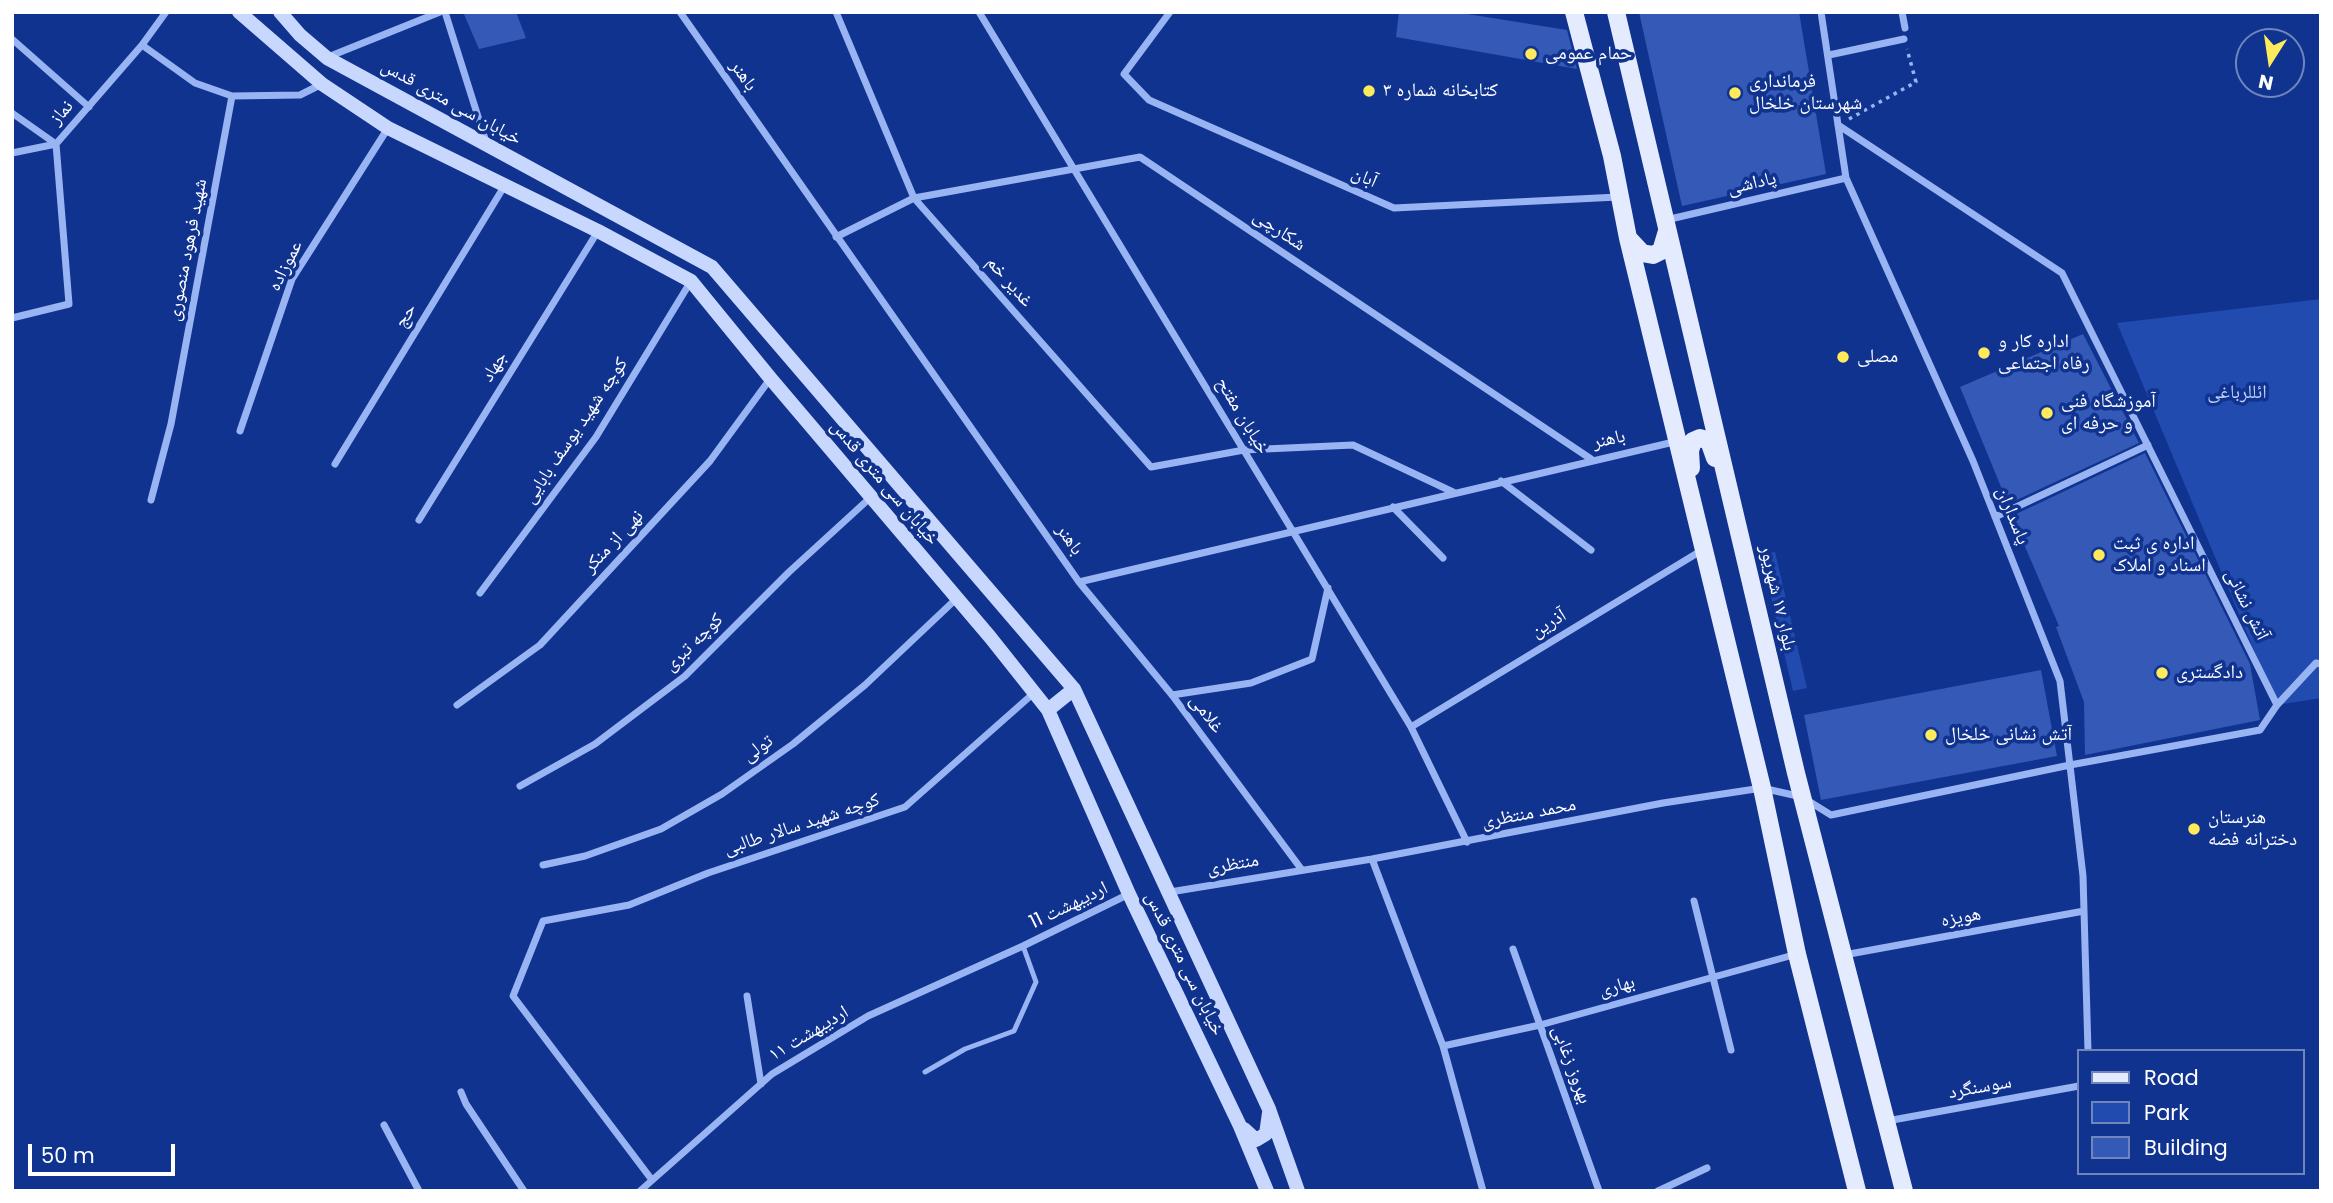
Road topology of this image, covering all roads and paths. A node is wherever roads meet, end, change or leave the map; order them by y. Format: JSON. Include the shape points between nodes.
{"nodes":[{"id":1,"x":166,"y":12,"type":"edge"},
{"id":2,"x":239,"y":12,"type":"edge"},
{"id":3,"x":280,"y":12,"type":"edge"},
{"id":4,"x":443,"y":12,"type":"edge"},
{"id":5,"x":680,"y":12,"type":"edge"},
{"id":6,"x":836,"y":12,"type":"edge"},
{"id":7,"x":979,"y":12,"type":"edge"},
{"id":8,"x":1170,"y":12,"type":"edge"},
{"id":9,"x":1574,"y":12,"type":"edge"},
{"id":10,"x":1616,"y":12,"type":"edge"},
{"id":11,"x":1821,"y":12,"type":"edge"},
{"id":12,"x":1902,"y":12,"type":"edge"},
{"id":13,"x":1905,"y":28,"type":"dead end"},
{"id":14,"x":12,"y":39,"type":"edge"},
{"id":15,"x":1904,"y":39,"type":"joint"},
{"id":16,"x":142,"y":46,"type":"junction"},
{"id":17,"x":1829,"y":55,"type":"junction"},
{"id":18,"x":327,"y":58,"type":"junction"},
{"id":19,"x":321,"y":84,"type":"junction"},
{"id":20,"x":232,"y":96,"type":"junction"},
{"id":21,"x":89,"y":107,"type":"junction"},
{"id":22,"x":12,"y":113,"type":"edge"},
{"id":23,"x":1838,"y":125,"type":"junction"},
{"id":24,"x":388,"y":128,"type":"junction"},
{"id":25,"x":56,"y":144,"type":"junction"},
{"id":26,"x":486,"y":144,"type":"junction"},
{"id":27,"x":12,"y":153,"type":"edge"},
{"id":28,"x":1074,"y":169,"type":"junction"},
{"id":29,"x":1846,"y":178,"type":"junction"},
{"id":30,"x":505,"y":184,"type":"junction"},
{"id":31,"x":1619,"y":197,"type":"junction"},
{"id":32,"x":914,"y":198,"type":"junction"},
{"id":33,"x":1667,"y":224,"type":"junction"},
{"id":34,"x":597,"y":231,"type":"junction"},
{"id":35,"x":836,"y":237,"type":"junction"},
{"id":36,"x":1628,"y":238,"type":"junction"},
{"id":37,"x":691,"y":281,"type":"junction"},
{"id":38,"x":12,"y":318,"type":"edge"},
{"id":39,"x":771,"y":379,"type":"junction"},
{"id":40,"x":240,"y":431,"type":"dead end"},
{"id":41,"x":1678,"y":441,"type":"junction"},
{"id":42,"x":2148,"y":444,"type":"junction"},
{"id":43,"x":1244,"y":450,"type":"junction"},
{"id":44,"x":1591,"y":460,"type":"junction"},
{"id":45,"x":335,"y":464,"type":"dead end"},
{"id":46,"x":1501,"y":481,"type":"junction"},
{"id":47,"x":1453,"y":492,"type":"junction"},
{"id":48,"x":871,"y":498,"type":"junction"},
{"id":49,"x":150,"y":500,"type":"dead end"},
{"id":50,"x":1393,"y":507,"type":"junction"},
{"id":51,"x":1694,"y":507,"type":"junction"},
{"id":52,"x":1734,"y":507,"type":"junction"},
{"id":53,"x":1995,"y":517,"type":"junction"},
{"id":54,"x":419,"y":520,"type":"dead end"},
{"id":55,"x":1293,"y":531,"type":"junction"},
{"id":56,"x":1704,"y":549,"type":"junction"},
{"id":57,"x":1591,"y":550,"type":"dead end"},
{"id":58,"x":1443,"y":558,"type":"dead end"},
{"id":59,"x":1079,"y":582,"type":"junction"},
{"id":60,"x":1328,"y":588,"type":"junction"},
{"id":61,"x":480,"y":593,"type":"dead end"},
{"id":62,"x":956,"y":599,"type":"junction"},
{"id":63,"x":2321,"y":664,"type":"edge"},
{"id":64,"x":1074,"y":689,"type":"junction"},
{"id":65,"x":1035,"y":692,"type":"junction"},
{"id":66,"x":1172,"y":695,"type":"junction"},
{"id":67,"x":457,"y":705,"type":"dead end"},
{"id":68,"x":2277,"y":705,"type":"junction"},
{"id":69,"x":1048,"y":710,"type":"junction"},
{"id":70,"x":1411,"y":727,"type":"junction"},
{"id":71,"x":2070,"y":765,"type":"junction"},
{"id":72,"x":520,"y":786,"type":"dead end"},
{"id":73,"x":1762,"y":788,"type":"junction"},
{"id":74,"x":1802,"y":796,"type":"junction"},
{"id":75,"x":1467,"y":842,"type":"junction"},
{"id":76,"x":1372,"y":859,"type":"junction"},
{"id":77,"x":543,"y":864,"type":"dead end"},
{"id":78,"x":1302,"y":870,"type":"junction"},
{"id":79,"x":1170,"y":892,"type":"junction"},
{"id":80,"x":1129,"y":894,"type":"junction"},
{"id":81,"x":1694,"y":901,"type":"dead end"},
{"id":82,"x":2084,"y":911,"type":"junction"},
{"id":83,"x":1023,"y":946,"type":"junction"},
{"id":84,"x":1513,"y":949,"type":"dead end"},
{"id":85,"x":1797,"y":954,"type":"junction"},
{"id":86,"x":1843,"y":955,"type":"junction"},
{"id":87,"x":1714,"y":977,"type":"junction"},
{"id":88,"x":747,"y":996,"type":"dead end"},
{"id":89,"x":1540,"y":1025,"type":"junction"},
{"id":90,"x":1443,"y":1046,"type":"junction"},
{"id":91,"x":2088,"y":1049,"type":"edge"},
{"id":92,"x":1731,"y":1050,"type":"dead end"},
{"id":93,"x":925,"y":1072,"type":"dead end"},
{"id":94,"x":761,"y":1084,"type":"junction"},
{"id":95,"x":2078,"y":1086,"type":"edge"},
{"id":96,"x":461,"y":1092,"type":"dead end"},
{"id":97,"x":1269,"y":1109,"type":"junction"},
{"id":98,"x":1886,"y":1121,"type":"junction"},
{"id":99,"x":384,"y":1125,"type":"dead end"},
{"id":100,"x":1240,"y":1126,"type":"junction"},
{"id":101,"x":1707,"y":1167,"type":"dead end"},
{"id":102,"x":652,"y":1180,"type":"junction"},
{"id":103,"x":419,"y":1191,"type":"edge"},
{"id":104,"x":524,"y":1191,"type":"edge"},
{"id":105,"x":640,"y":1191,"type":"edge"},
{"id":106,"x":1268,"y":1191,"type":"edge"},
{"id":107,"x":1298,"y":1191,"type":"edge"},
{"id":108,"x":1483,"y":1191,"type":"edge"},
{"id":109,"x":1599,"y":1191,"type":"edge"},
{"id":110,"x":1658,"y":1191,"type":"edge"},
{"id":111,"x":1857,"y":1191,"type":"edge"},
{"id":112,"x":1904,"y":1191,"type":"edge"}],
"edges":[{"from":1,"to":16,"type":"street","name":"نماز"},
{"from":2,"to":19,"type":"main road","name":"خیابان سی متری قدس"},
{"from":3,"to":18,"type":"main road","name":"خیابان سی متری قدس"},
{"from":4,"to":18,"type":"street"},
{"from":4,"to":26,"type":"street"},
{"from":5,"to":35,"type":"street","name":"باهنر"},
{"from":6,"to":32,"type":"street","name":"غدیر خم"},
{"from":7,"to":28,"type":"street","name":"خیابان مفتح"},
{"from":8,"to":31,"type":"street","name":"آبان","via":[[1124,74],[1149,100],[1394,208]]},
{"from":9,"to":31,"type":"main road"},
{"from":10,"to":33,"type":"main road","name":"بلوار ١٧ شهریور"},
{"from":11,"to":17,"type":"street","name":"پاسداران"},
{"from":12,"to":13,"type":"street"},
{"from":14,"to":21,"type":"street"},
{"from":15,"to":17,"type":"street"},
{"from":15,"to":23,"type":"path","via":[[1916,82]]},
{"from":16,"to":20,"type":"street","via":[[195,83]]},
{"from":16,"to":21,"type":"street","name":"نماز"},
{"from":17,"to":23,"type":"street","name":"پاسداران"},
{"from":18,"to":26,"type":"main road","name":"خیابان سی متری قدس"},
{"from":19,"to":20,"type":"street","via":[[300,95]]},
{"from":19,"to":24,"type":"main road","name":"خیابان سی متری قدس"},
{"from":20,"to":49,"type":"street","name":"شهید فرهود منصوری","via":[[171,424]]},
{"from":21,"to":25,"type":"street","name":"نماز"},
{"from":22,"to":25,"type":"street"},
{"from":23,"to":29,"type":"street","name":"پاسداران"},
{"from":23,"to":42,"type":"street","name":"آتش نشانی","via":[[2062,273]]},
{"from":24,"to":30,"type":"main road","name":"خیابان سی متری قدس"},
{"from":24,"to":40,"type":"street","name":"عموزاده","via":[[292,279]]},
{"from":25,"to":27,"type":"street"},
{"from":25,"to":38,"type":"street","name":"نماز","via":[[69,303]]},
{"from":26,"to":64,"type":"main road","name":"خیابان سی متری قدس","via":[[712,267]]},
{"from":28,"to":32,"type":"street","name":"شکارچی"},
{"from":28,"to":43,"type":"street","name":"خیابان مفتح"},
{"from":28,"to":44,"type":"street","name":"شکارچی","via":[[1140,157]]},
{"from":29,"to":33,"type":"street","name":"پاداشی"},
{"from":29,"to":53,"type":"street","name":"پاسداران"},
{"from":30,"to":34,"type":"main road","name":"خیابان سی متری قدس"},
{"from":30,"to":45,"type":"street","name":"حج"},
{"from":31,"to":36,"type":"main road"},
{"from":32,"to":35,"type":"street","name":"شکارچی"},
{"from":32,"to":43,"type":"street","name":"غدیر خم","via":[[1151,467]]},
{"from":33,"to":36,"type":"main road","via":[[1665,244],[1653,255],[1642,253]]},
{"from":33,"to":52,"type":"main road","name":"بلوار ١٧ شهریور"},
{"from":34,"to":37,"type":"main road","name":"خیابان سی متری قدس"},
{"from":34,"to":54,"type":"street","name":"جهاد"},
{"from":35,"to":59,"type":"street","name":"باهنر"},
{"from":36,"to":41,"type":"main road"},
{"from":37,"to":39,"type":"main road","name":"خیابان سی متری قدس"},
{"from":37,"to":61,"type":"street","name":"کوچه شهید یوسف بابایی","via":[[596,437]]},
{"from":39,"to":48,"type":"main road","name":"خیابان سی متری قدس"},
{"from":39,"to":67,"type":"street","name":"نهی از منکر","via":[[710,461],[540,645]]},
{"from":41,"to":44,"type":"street","name":"باهنر"},
{"from":41,"to":51,"type":"main road"},
{"from":42,"to":53,"type":"street"},
{"from":42,"to":68,"type":"street","name":"آتش نشانی"},
{"from":43,"to":47,"type":"street","via":[[1353,445]]},
{"from":43,"to":55,"type":"street","name":"خیابان مفتح"},
{"from":44,"to":46,"type":"street","name":"باهنر"},
{"from":46,"to":47,"type":"street","name":"باهنر"},
{"from":46,"to":57,"type":"street"},
{"from":47,"to":50,"type":"street","name":"باهنر"},
{"from":48,"to":62,"type":"main road","name":"خیابان سی متری قدس"},
{"from":48,"to":72,"type":"street","name":"کوچه تبری","via":[[685,676],[596,744]]},
{"from":50,"to":55,"type":"street","name":"باهنر"},
{"from":50,"to":58,"type":"street"},
{"from":51,"to":52,"type":"main road","via":[[1690,451],[1693,441],[1700,438],[1709,441]]},
{"from":51,"to":56,"type":"main road"},
{"from":52,"to":74,"type":"main road","name":"بلوار ١٧ شهریور"},
{"from":53,"to":71,"type":"street","name":"پاسداران","via":[[2060,681]]},
{"from":55,"to":59,"type":"street","name":"باهنر"},
{"from":55,"to":60,"type":"street","name":"خیابان مفتح"},
{"from":56,"to":70,"type":"street","name":"آذرین"},
{"from":56,"to":73,"type":"main road"},
{"from":59,"to":66,"type":"street","name":"غلامی"},
{"from":60,"to":66,"type":"street","via":[[1312,659],[1251,683]]},
{"from":60,"to":70,"type":"street","name":"خیابان مفتح"},
{"from":62,"to":65,"type":"main road","name":"خیابان سی متری قدس"},
{"from":62,"to":77,"type":"street","name":"تولی","via":[[865,685],[722,794],[661,830],[585,856]]},
{"from":63,"to":68,"type":"street","via":[[2316,663]]},
{"from":64,"to":69,"type":"main road"},
{"from":64,"to":79,"type":"main road","name":"خیابان سی متری قدس"},
{"from":65,"to":69,"type":"main road","name":"خیابان سی متری قدس"},
{"from":65,"to":102,"type":"street","name":"کوچه شهید سالار طالبی","via":[[905,807],[708,873],[629,905],[543,921],[513,996]]},
{"from":66,"to":78,"type":"street","name":"غلامی"},
{"from":68,"to":71,"type":"street","via":[[2260,730]]},
{"from":69,"to":80,"type":"main road","name":"خیابان سی متری قدس"},
{"from":70,"to":75,"type":"street","name":"خیابان مفتح"},
{"from":71,"to":74,"type":"street","via":[[1831,815]]},
{"from":71,"to":82,"type":"street","name":"پاسداران"},
{"from":73,"to":74,"type":"street","name":"محمد منتظری"},
{"from":73,"to":75,"type":"street","name":"محمد منتظری"},
{"from":73,"to":85,"type":"main road"},
{"from":74,"to":86,"type":"main road","name":"بلوار ١٧ شهریور"},
{"from":75,"to":76,"type":"street","name":"محمد منتظری"},
{"from":76,"to":78,"type":"street","name":"محمد منتظری"},
{"from":76,"to":90,"type":"street"},
{"from":78,"to":79,"type":"street","name":"منتظری"},
{"from":79,"to":97,"type":"main road","name":"خیابان سی متری قدس"},
{"from":80,"to":83,"type":"street","name":"11 اردیبهشت"},
{"from":80,"to":100,"type":"main road","name":"خیابان سی متری قدس"},
{"from":81,"to":87,"type":"street"},
{"from":82,"to":86,"type":"street","name":"هویزه"},
{"from":82,"to":91,"type":"street","name":"پاسداران"},
{"from":83,"to":93,"type":"lane","via":[[1036,982],[1014,1031],[965,1049]]},
{"from":83,"to":94,"type":"street","name":"۱۱ اردیبهشت","via":[[868,1016]]},
{"from":84,"to":89,"type":"street","name":"بهروز زغابی"},
{"from":85,"to":87,"type":"street","name":"بهاری"},
{"from":85,"to":111,"type":"main road"},
{"from":86,"to":98,"type":"main road","name":"بلوار ١٧ شهریور"},
{"from":87,"to":89,"type":"street","name":"بهاری"},
{"from":87,"to":92,"type":"street"},
{"from":88,"to":94,"type":"street"},
{"from":89,"to":90,"type":"street","name":"بهاری"},
{"from":89,"to":109,"type":"street","name":"بهروز زغابی"},
{"from":90,"to":108,"type":"street"},
{"from":94,"to":102,"type":"street","name":"۱۱ اردیبهشت"},
{"from":95,"to":98,"type":"street","name":"سوسنگرد"},
{"from":96,"to":104,"type":"street"},
{"from":97,"to":100,"type":"main road","via":[[1266,1134],[1256,1140]]},
{"from":97,"to":107,"type":"main road","name":"خیابان سی متری قدس"},
{"from":98,"to":112,"type":"main road","name":"بلوار ١٧ شهریور"},
{"from":99,"to":103,"type":"street"},
{"from":100,"to":106,"type":"main road","name":"خیابان سی متری قدس"},
{"from":101,"to":110,"type":"street"},
{"from":102,"to":105,"type":"street","name":"۱۱ اردیبهشت"}]}
